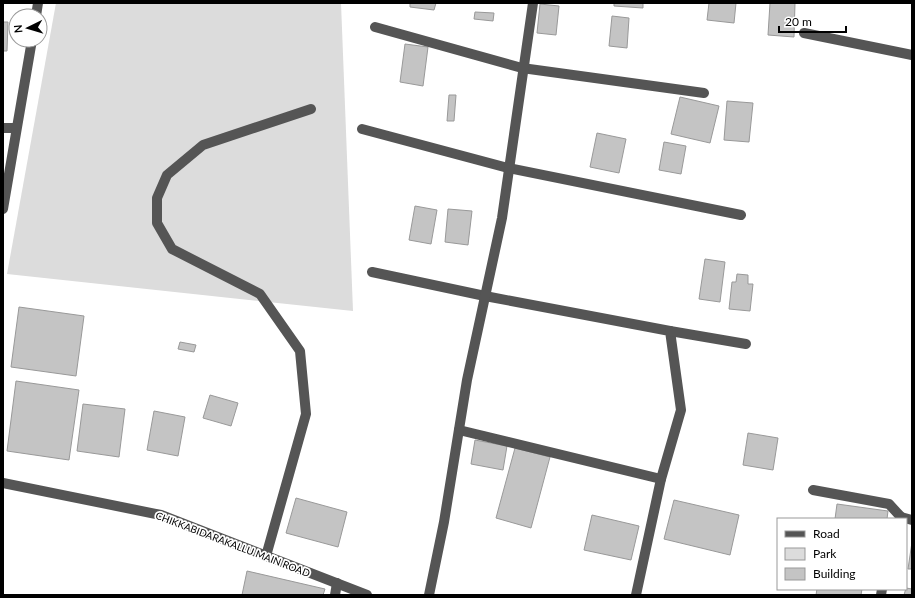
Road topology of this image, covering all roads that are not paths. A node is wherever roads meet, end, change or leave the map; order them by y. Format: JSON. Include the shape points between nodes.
{"nodes":[{"id":1,"x":533,"y":3,"type":"edge"},
{"id":2,"x":375,"y":27,"type":"dead end"},
{"id":3,"x":804,"y":33,"type":"dead end"},
{"id":4,"x":31,"y":48,"type":"edge"},
{"id":5,"x":912,"y":55,"type":"edge"},
{"id":6,"x":522,"y":68,"type":"junction"},
{"id":7,"x":704,"y":92,"type":"dead end"},
{"id":8,"x":311,"y":109,"type":"dead end"},
{"id":9,"x":3,"y":128,"type":"edge"},
{"id":10,"x":16,"y":128,"type":"junction"},
{"id":11,"x":362,"y":129,"type":"dead end"},
{"id":12,"x":508,"y":168,"type":"junction"},
{"id":13,"x":3,"y":209,"type":"edge"},
{"id":14,"x":741,"y":215,"type":"dead end"},
{"id":15,"x":372,"y":272,"type":"dead end"},
{"id":16,"x":485,"y":296,"type":"junction"},
{"id":17,"x":670,"y":331,"type":"junction"},
{"id":18,"x":746,"y":344,"type":"dead end"},
{"id":19,"x":459,"y":430,"type":"junction"},
{"id":20,"x":661,"y":479,"type":"junction"},
{"id":21,"x":3,"y":482,"type":"edge"},
{"id":22,"x":813,"y":490,"type":"dead end"},
{"id":23,"x":900,"y":518,"type":"edge"},
{"id":24,"x":266,"y":556,"type":"junction"},
{"id":25,"x":337,"y":583,"type":"junction"},
{"id":26,"x":335,"y":595,"type":"edge"},
{"id":27,"x":367,"y":595,"type":"edge"},
{"id":28,"x":429,"y":595,"type":"edge"},
{"id":29,"x":636,"y":595,"type":"edge"}],
"edges":[{"from":1,"to":6,"type":"street"},
{"from":2,"to":6,"type":"street"},
{"from":3,"to":5,"type":"street"},
{"from":4,"to":10,"type":"street"},
{"from":6,"to":7,"type":"street"},
{"from":6,"to":12,"type":"street"},
{"from":8,"to":24,"type":"street","via":[[204,145],[167,175],[157,198],[157,223],[172,250],[260,294],[300,351],[306,414]]},
{"from":9,"to":10,"type":"street"},
{"from":10,"to":13,"type":"street"},
{"from":11,"to":12,"type":"street"},
{"from":12,"to":14,"type":"street"},
{"from":12,"to":16,"type":"street","via":[[502,218]]},
{"from":15,"to":16,"type":"street"},
{"from":16,"to":17,"type":"street"},
{"from":16,"to":19,"type":"street"},
{"from":17,"to":18,"type":"street"},
{"from":17,"to":20,"type":"street","via":[[681,410]]},
{"from":19,"to":20,"type":"street"},
{"from":19,"to":28,"type":"street"},
{"from":20,"to":29,"type":"street"},
{"from":21,"to":24,"type":"street","name":"CHIKKABIDARAKALLU MAIN ROAD","via":[[161,515]]},
{"from":22,"to":23,"type":"street","via":[[889,504]]},
{"from":24,"to":25,"type":"street","name":"CHIKKABIDARAKALLU MAIN ROAD"},
{"from":25,"to":26,"type":"street"},
{"from":25,"to":27,"type":"street","name":"CHIKKABIDARAKALLU MAIN ROAD"}]}
